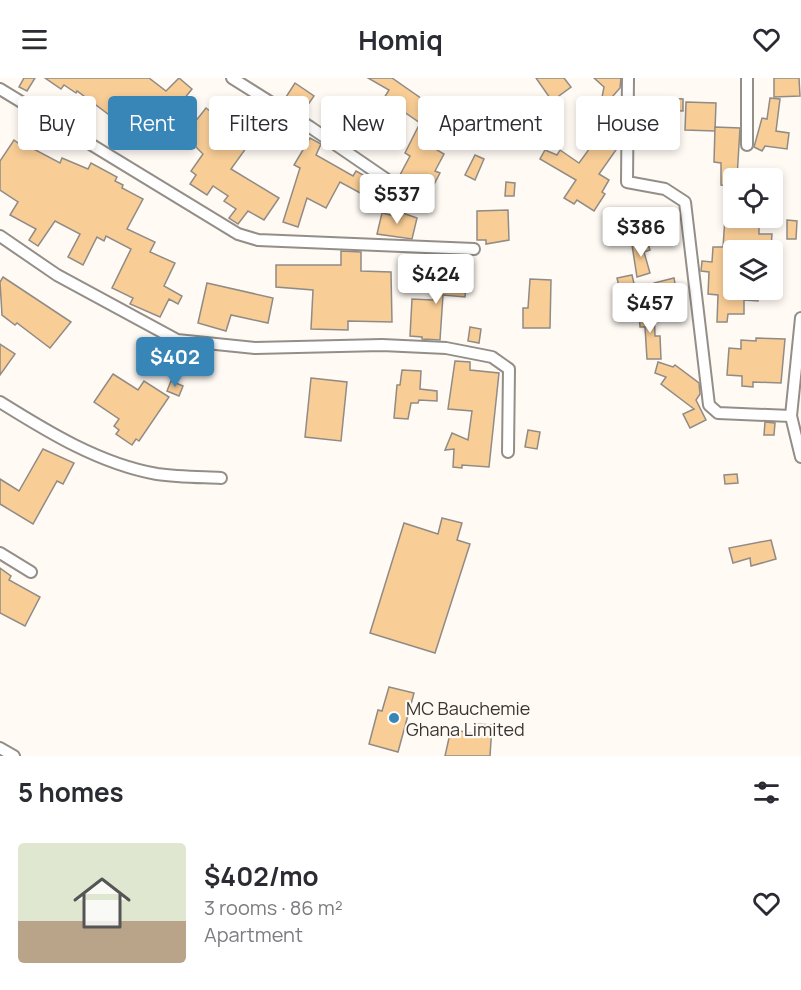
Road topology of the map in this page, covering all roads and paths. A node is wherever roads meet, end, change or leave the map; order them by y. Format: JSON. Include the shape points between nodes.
{"nodes":[{"id":1,"x":232,"y":78,"type":"edge"},
{"id":2,"x":628,"y":78,"type":"edge"},
{"id":3,"x":747,"y":78,"type":"edge"},
{"id":4,"x":0,"y":89,"type":"edge"},
{"id":5,"x":747,"y":146,"type":"dead end"},
{"id":6,"x":421,"y":203,"type":"dead end"},
{"id":7,"x":0,"y":236,"type":"edge"},
{"id":8,"x":474,"y":249,"type":"dead end"},
{"id":9,"x":801,"y":318,"type":"edge"},
{"id":10,"x":0,"y":402,"type":"edge"},
{"id":11,"x":791,"y":416,"type":"junction"},
{"id":12,"x":508,"y":452,"type":"dead end"},
{"id":13,"x":801,"y":457,"type":"edge"},
{"id":14,"x":222,"y":478,"type":"dead end"},
{"id":15,"x":0,"y":553,"type":"edge"},
{"id":16,"x":31,"y":572,"type":"dead end"},
{"id":17,"x":0,"y":748,"type":"edge"},
{"id":18,"x":14,"y":756,"type":"edge"}],
"edges":[{"from":1,"to":6,"type":"street"},
{"from":2,"to":11,"type":"street","via":[[627,182],[665,189],[685,202],[709,405],[718,414]]},
{"from":3,"to":5,"type":"street"},
{"from":4,"to":8,"type":"street","via":[[238,234],[258,240]]},
{"from":7,"to":12,"type":"street","via":[[57,275],[177,340],[255,348],[428,347],[492,357],[509,369]]},
{"from":9,"to":11,"type":"street"},
{"from":10,"to":14,"type":"street","via":[[92,454],[157,474]]},
{"from":11,"to":13,"type":"street"},
{"from":15,"to":16,"type":"street"},
{"from":17,"to":18,"type":"street"}]}
